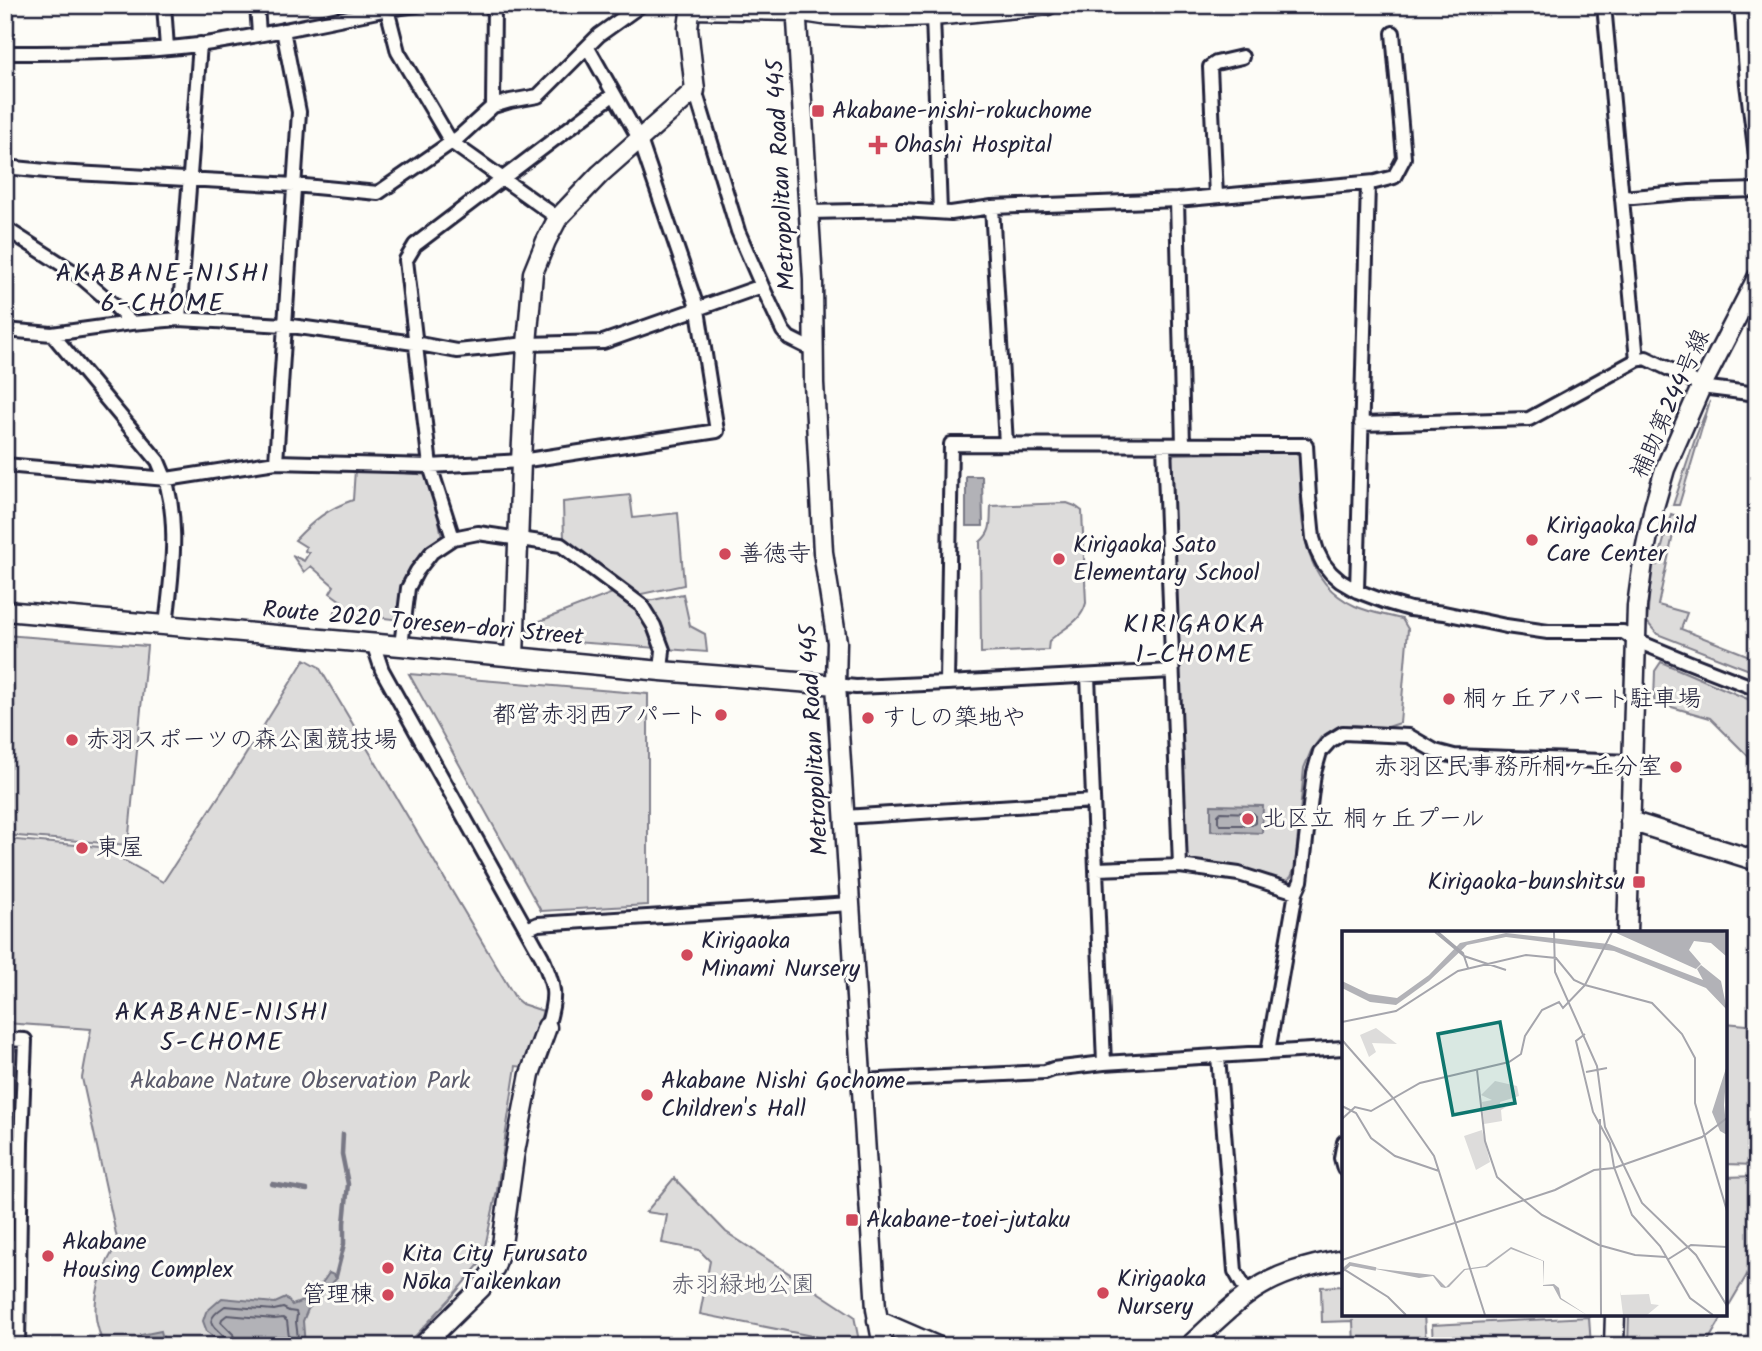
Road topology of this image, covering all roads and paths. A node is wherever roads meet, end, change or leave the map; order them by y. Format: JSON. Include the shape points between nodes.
{"nodes":[{"id":1,"x":164,"y":5,"type":"edge"},
{"id":2,"x":257,"y":5,"type":"edge"},
{"id":3,"x":416,"y":5,"type":"edge"},
{"id":4,"x":494,"y":5,"type":"edge"},
{"id":5,"x":641,"y":5,"type":"edge"},
{"id":6,"x":1048,"y":5,"type":"edge"},
{"id":7,"x":1604,"y":5,"type":"edge"},
{"id":8,"x":1741,"y":5,"type":"edge"},
{"id":9,"x":685,"y":6,"type":"edge"},
{"id":10,"x":796,"y":8,"type":"edge"},
{"id":11,"x":387,"y":9,"type":"junction"},
{"id":12,"x":933,"y":16,"type":"junction"},
{"id":13,"x":283,"y":30,"type":"junction"},
{"id":14,"x":1393,"y":33,"type":"dead end"},
{"id":15,"x":259,"y":34,"type":"junction"},
{"id":16,"x":200,"y":44,"type":"junction"},
{"id":17,"x":167,"y":48,"type":"junction"},
{"id":18,"x":587,"y":48,"type":"junction"},
{"id":19,"x":5,"y":53,"type":"edge"},
{"id":20,"x":1242,"y":57,"type":"dead end"},
{"id":21,"x":695,"y":90,"type":"junction"},
{"id":22,"x":614,"y":94,"type":"junction"},
{"id":23,"x":493,"y":106,"type":"junction"},
{"id":24,"x":640,"y":140,"type":"junction"},
{"id":25,"x":451,"y":142,"type":"junction"},
{"id":26,"x":1757,"y":164,"type":"edge"},
{"id":27,"x":5,"y":167,"type":"edge"},
{"id":28,"x":503,"y":178,"type":"junction"},
{"id":29,"x":190,"y":179,"type":"junction"},
{"id":30,"x":1368,"y":183,"type":"junction"},
{"id":31,"x":294,"y":185,"type":"junction"},
{"id":32,"x":1757,"y":190,"type":"edge"},
{"id":33,"x":1216,"y":196,"type":"junction"},
{"id":34,"x":1622,"y":198,"type":"junction"},
{"id":35,"x":1177,"y":201,"type":"junction"},
{"id":36,"x":992,"y":206,"type":"junction"},
{"id":37,"x":810,"y":212,"type":"junction"},
{"id":38,"x":940,"y":212,"type":"junction"},
{"id":39,"x":558,"y":218,"type":"junction"},
{"id":40,"x":5,"y":228,"type":"edge"},
{"id":41,"x":1757,"y":278,"type":"edge"},
{"id":42,"x":762,"y":286,"type":"junction"},
{"id":43,"x":698,"y":310,"type":"junction"},
{"id":44,"x":179,"y":319,"type":"junction"},
{"id":45,"x":131,"y":323,"type":"junction"},
{"id":46,"x":284,"y":325,"type":"junction"},
{"id":47,"x":5,"y":330,"type":"edge"},
{"id":48,"x":52,"y":334,"type":"junction"},
{"id":49,"x":414,"y":343,"type":"junction"},
{"id":50,"x":527,"y":344,"type":"junction"},
{"id":51,"x":813,"y":350,"type":"junction"},
{"id":52,"x":1637,"y":359,"type":"junction"},
{"id":53,"x":1702,"y":387,"type":"junction"},
{"id":54,"x":1757,"y":394,"type":"edge"},
{"id":55,"x":1361,"y":424,"type":"junction"},
{"id":56,"x":1006,"y":444,"type":"junction"},
{"id":57,"x":1164,"y":445,"type":"junction"},
{"id":58,"x":1183,"y":445,"type":"junction"},
{"id":59,"x":521,"y":461,"type":"junction"},
{"id":60,"x":276,"y":462,"type":"junction"},
{"id":61,"x":5,"y":464,"type":"edge"},
{"id":62,"x":430,"y":466,"type":"junction"},
{"id":63,"x":167,"y":479,"type":"junction"},
{"id":64,"x":453,"y":538,"type":"junction"},
{"id":65,"x":517,"y":538,"type":"junction"},
{"id":66,"x":1357,"y":591,"type":"junction"},
{"id":67,"x":5,"y":611,"type":"edge"},
{"id":68,"x":166,"y":625,"type":"junction"},
{"id":69,"x":1637,"y":640,"type":"junction"},
{"id":70,"x":373,"y":643,"type":"junction"},
{"id":71,"x":401,"y":646,"type":"junction"},
{"id":72,"x":514,"y":657,"type":"junction"},
{"id":73,"x":661,"y":671,"type":"junction"},
{"id":74,"x":1172,"y":671,"type":"junction"},
{"id":75,"x":1088,"y":676,"type":"junction"},
{"id":76,"x":947,"y":683,"type":"junction"},
{"id":77,"x":836,"y":685,"type":"junction"},
{"id":78,"x":1757,"y":689,"type":"edge"},
{"id":79,"x":1632,"y":762,"type":"junction"},
{"id":80,"x":1093,"y":801,"type":"junction"},
{"id":81,"x":844,"y":817,"type":"junction"},
{"id":82,"x":1630,"y":821,"type":"junction"},
{"id":83,"x":1757,"y":861,"type":"edge"},
{"id":84,"x":1180,"y":866,"type":"junction"},
{"id":85,"x":1097,"y":869,"type":"junction"},
{"id":86,"x":1296,"y":892,"type":"junction"},
{"id":87,"x":850,"y":904,"type":"junction"},
{"id":88,"x":527,"y":929,"type":"junction"},
{"id":89,"x":1627,"y":931,"type":"edge"},
{"id":90,"x":547,"y":1027,"type":"joint"},
{"id":91,"x":5,"y":1039,"type":"edge"},
{"id":92,"x":1342,"y":1048,"type":"edge"},
{"id":93,"x":1268,"y":1052,"type":"junction"},
{"id":94,"x":1218,"y":1056,"type":"junction"},
{"id":95,"x":1104,"y":1063,"type":"junction"},
{"id":96,"x":861,"y":1082,"type":"junction"},
{"id":97,"x":5,"y":1142,"type":"edge"},
{"id":98,"x":21,"y":1143,"type":"junction"},
{"id":99,"x":5,"y":1246,"type":"edge"},
{"id":100,"x":19,"y":1246,"type":"junction"},
{"id":101,"x":1342,"y":1259,"type":"edge"},
{"id":102,"x":1248,"y":1294,"type":"junction"},
{"id":103,"x":1615,"y":1316,"type":"edge"},
{"id":104,"x":877,"y":1320,"type":"junction"},
{"id":105,"x":18,"y":1346,"type":"edge"},
{"id":106,"x":422,"y":1346,"type":"edge"},
{"id":107,"x":883,"y":1346,"type":"edge"},
{"id":108,"x":937,"y":1346,"type":"edge"},
{"id":109,"x":1189,"y":1346,"type":"edge"},
{"id":110,"x":1614,"y":1346,"type":"edge"}],
"edges":[{"from":1,"to":17,"type":"street"},
{"from":2,"to":15,"type":"street"},
{"from":3,"to":11,"type":"street"},
{"from":4,"to":23,"type":"street"},
{"from":5,"to":18,"type":"street"},
{"from":6,"to":12,"type":"street"},
{"from":7,"to":34,"type":"street"},
{"from":8,"to":26,"type":"street"},
{"from":9,"to":10,"type":"street"},
{"from":9,"to":21,"type":"street"},
{"from":10,"to":12,"type":"street","via":[[823,15]]},
{"from":10,"to":37,"type":"street","name":"Metropolitan Road 445"},
{"from":11,"to":13,"type":"street"},
{"from":11,"to":25,"type":"street","via":[[398,52]]},
{"from":12,"to":38,"type":"street"},
{"from":13,"to":15,"type":"street"},
{"from":13,"to":31,"type":"street","via":[[299,112]]},
{"from":14,"to":30,"type":"street","via":[[1404,158],[1394,177]]},
{"from":15,"to":16,"type":"street"},
{"from":16,"to":17,"type":"street"},
{"from":16,"to":29,"type":"street"},
{"from":17,"to":19,"type":"street"},
{"from":18,"to":22,"type":"street"},
{"from":18,"to":23,"type":"street","via":[[538,96]]},
{"from":20,"to":33,"type":"street","via":[[1210,67]]},
{"from":21,"to":24,"type":"street"},
{"from":21,"to":42,"type":"street","via":[[738,231]]},
{"from":22,"to":24,"type":"street"},
{"from":22,"to":28,"type":"street"},
{"from":23,"to":25,"type":"street"},
{"from":24,"to":39,"type":"street"},
{"from":24,"to":43,"type":"street"},
{"from":25,"to":28,"type":"street"},
{"from":25,"to":31,"type":"street","via":[[378,193]]},
{"from":27,"to":29,"type":"street"},
{"from":28,"to":39,"type":"street"},
{"from":28,"to":49,"type":"street","via":[[415,245],[406,260]]},
{"from":29,"to":31,"type":"street"},
{"from":29,"to":44,"type":"street"},
{"from":30,"to":33,"type":"street"},
{"from":30,"to":55,"type":"street"},
{"from":31,"to":46,"type":"street"},
{"from":32,"to":34,"type":"street"},
{"from":33,"to":35,"type":"street"},
{"from":34,"to":52,"type":"street"},
{"from":35,"to":36,"type":"street"},
{"from":35,"to":58,"type":"street"},
{"from":36,"to":38,"type":"street"},
{"from":36,"to":56,"type":"street"},
{"from":37,"to":38,"type":"street"},
{"from":37,"to":51,"type":"street","name":"Metropolitan Road 445"},
{"from":39,"to":50,"type":"street","via":[[533,272]]},
{"from":40,"to":45,"type":"street","via":[[80,276]]},
{"from":41,"to":53,"type":"street","name":"補助第244号線"},
{"from":42,"to":43,"type":"street"},
{"from":42,"to":51,"type":"street","via":[[783,331]]},
{"from":43,"to":50,"type":"street","via":[[603,342]]},
{"from":43,"to":59,"type":"street","via":[[717,431]]},
{"from":44,"to":45,"type":"street"},
{"from":44,"to":46,"type":"street"},
{"from":45,"to":48,"type":"street"},
{"from":46,"to":49,"type":"street"},
{"from":46,"to":60,"type":"street"},
{"from":47,"to":48,"type":"street"},
{"from":48,"to":63,"type":"street","via":[[158,461]]},
{"from":49,"to":50,"type":"street","via":[[457,351]]},
{"from":49,"to":62,"type":"street"},
{"from":50,"to":59,"type":"street"},
{"from":51,"to":77,"type":"street","name":"Metropolitan Road 445","via":[[822,552],[838,642]]},
{"from":52,"to":53,"type":"street","via":[[1646,358]]},
{"from":52,"to":55,"type":"street","via":[[1529,419]]},
{"from":53,"to":54,"type":"street"},
{"from":53,"to":69,"type":"street","name":"補助第244号線","via":[[1665,469],[1654,507],[1637,606]]},
{"from":55,"to":66,"type":"street"},
{"from":56,"to":57,"type":"street"},
{"from":56,"to":76,"type":"street","via":[[951,444]]},
{"from":57,"to":58,"type":"street"},
{"from":57,"to":74,"type":"street"},
{"from":58,"to":66,"type":"street","via":[[1306,445],[1317,551],[1331,573]]},
{"from":59,"to":62,"type":"street"},
{"from":59,"to":65,"type":"street"},
{"from":60,"to":62,"type":"street"},
{"from":60,"to":63,"type":"street"},
{"from":61,"to":63,"type":"street"},
{"from":62,"to":64,"type":"street"},
{"from":63,"to":68,"type":"street","via":[[175,545]]},
{"from":64,"to":65,"type":"street","via":[[478,533]]},
{"from":64,"to":71,"type":"street","via":[[432,552],[408,588]]},
{"from":65,"to":72,"type":"street"},
{"from":65,"to":73,"type":"street","via":[[561,545],[641,605],[663,650]]},
{"from":66,"to":69,"type":"street","via":[[1410,609],[1506,626],[1548,632],[1623,632]]},
{"from":67,"to":68,"type":"street","name":"Route 2020 Toresen-dori Street"},
{"from":68,"to":70,"type":"street","name":"Route 2020 Toresen-dori Street"},
{"from":69,"to":78,"type":"street"},
{"from":69,"to":79,"type":"street","name":"補助第244号線"},
{"from":70,"to":71,"type":"street","name":"Route 2020 Toresen-dori Street"},
{"from":70,"to":88,"type":"street","via":[[382,670]]},
{"from":71,"to":72,"type":"street","name":"Route 2020 Toresen-dori Street"},
{"from":72,"to":73,"type":"street","name":"Route 2020 Toresen-dori Street"},
{"from":73,"to":77,"type":"street","name":"Route 2020 Toresen-dori Street"},
{"from":74,"to":75,"type":"street"},
{"from":74,"to":84,"type":"street"},
{"from":75,"to":76,"type":"street"},
{"from":75,"to":80,"type":"street"},
{"from":76,"to":77,"type":"street"},
{"from":77,"to":81,"type":"street","name":"Metropolitan Road 445"},
{"from":79,"to":82,"type":"street","name":"補助第244号線"},
{"from":79,"to":86,"type":"street","via":[[1454,756],[1409,736],[1343,733],[1324,746],[1316,762]]},
{"from":80,"to":81,"type":"street"},
{"from":80,"to":85,"type":"street"},
{"from":81,"to":87,"type":"street","name":"Metropolitan Road 445"},
{"from":82,"to":83,"type":"street"},
{"from":82,"to":89,"type":"street","name":"補助第244号線"},
{"from":84,"to":85,"type":"street"},
{"from":84,"to":86,"type":"street","via":[[1239,874]]},
{"from":85,"to":95,"type":"street"},
{"from":86,"to":93,"type":"street"},
{"from":87,"to":88,"type":"street","via":[[538,924]]},
{"from":87,"to":96,"type":"street","name":"Metropolitan Road 445"},
{"from":88,"to":90,"type":"street","via":[[554,985]]},
{"from":90,"to":106,"type":"street","via":[[530,1074],[495,1267],[481,1288]]},
{"from":91,"to":98,"type":"street","via":[[25,1040]]},
{"from":92,"to":93,"type":"street"},
{"from":93,"to":94,"type":"street"},
{"from":94,"to":95,"type":"street"},
{"from":94,"to":102,"type":"street","via":[[1235,1271]]},
{"from":95,"to":96,"type":"street","via":[[1045,1072]]},
{"from":96,"to":104,"type":"street","name":"Metropolitan Road 445"},
{"from":97,"to":98,"type":"street"},
{"from":98,"to":100,"type":"street"},
{"from":99,"to":100,"type":"street"},
{"from":100,"to":105,"type":"street"},
{"from":101,"to":102,"type":"street","via":[[1289,1273]]},
{"from":102,"to":109,"type":"street"},
{"from":103,"to":110,"type":"street"},
{"from":104,"to":107,"type":"street","name":"Metropolitan Road 445"},
{"from":104,"to":108,"type":"street"}]}
